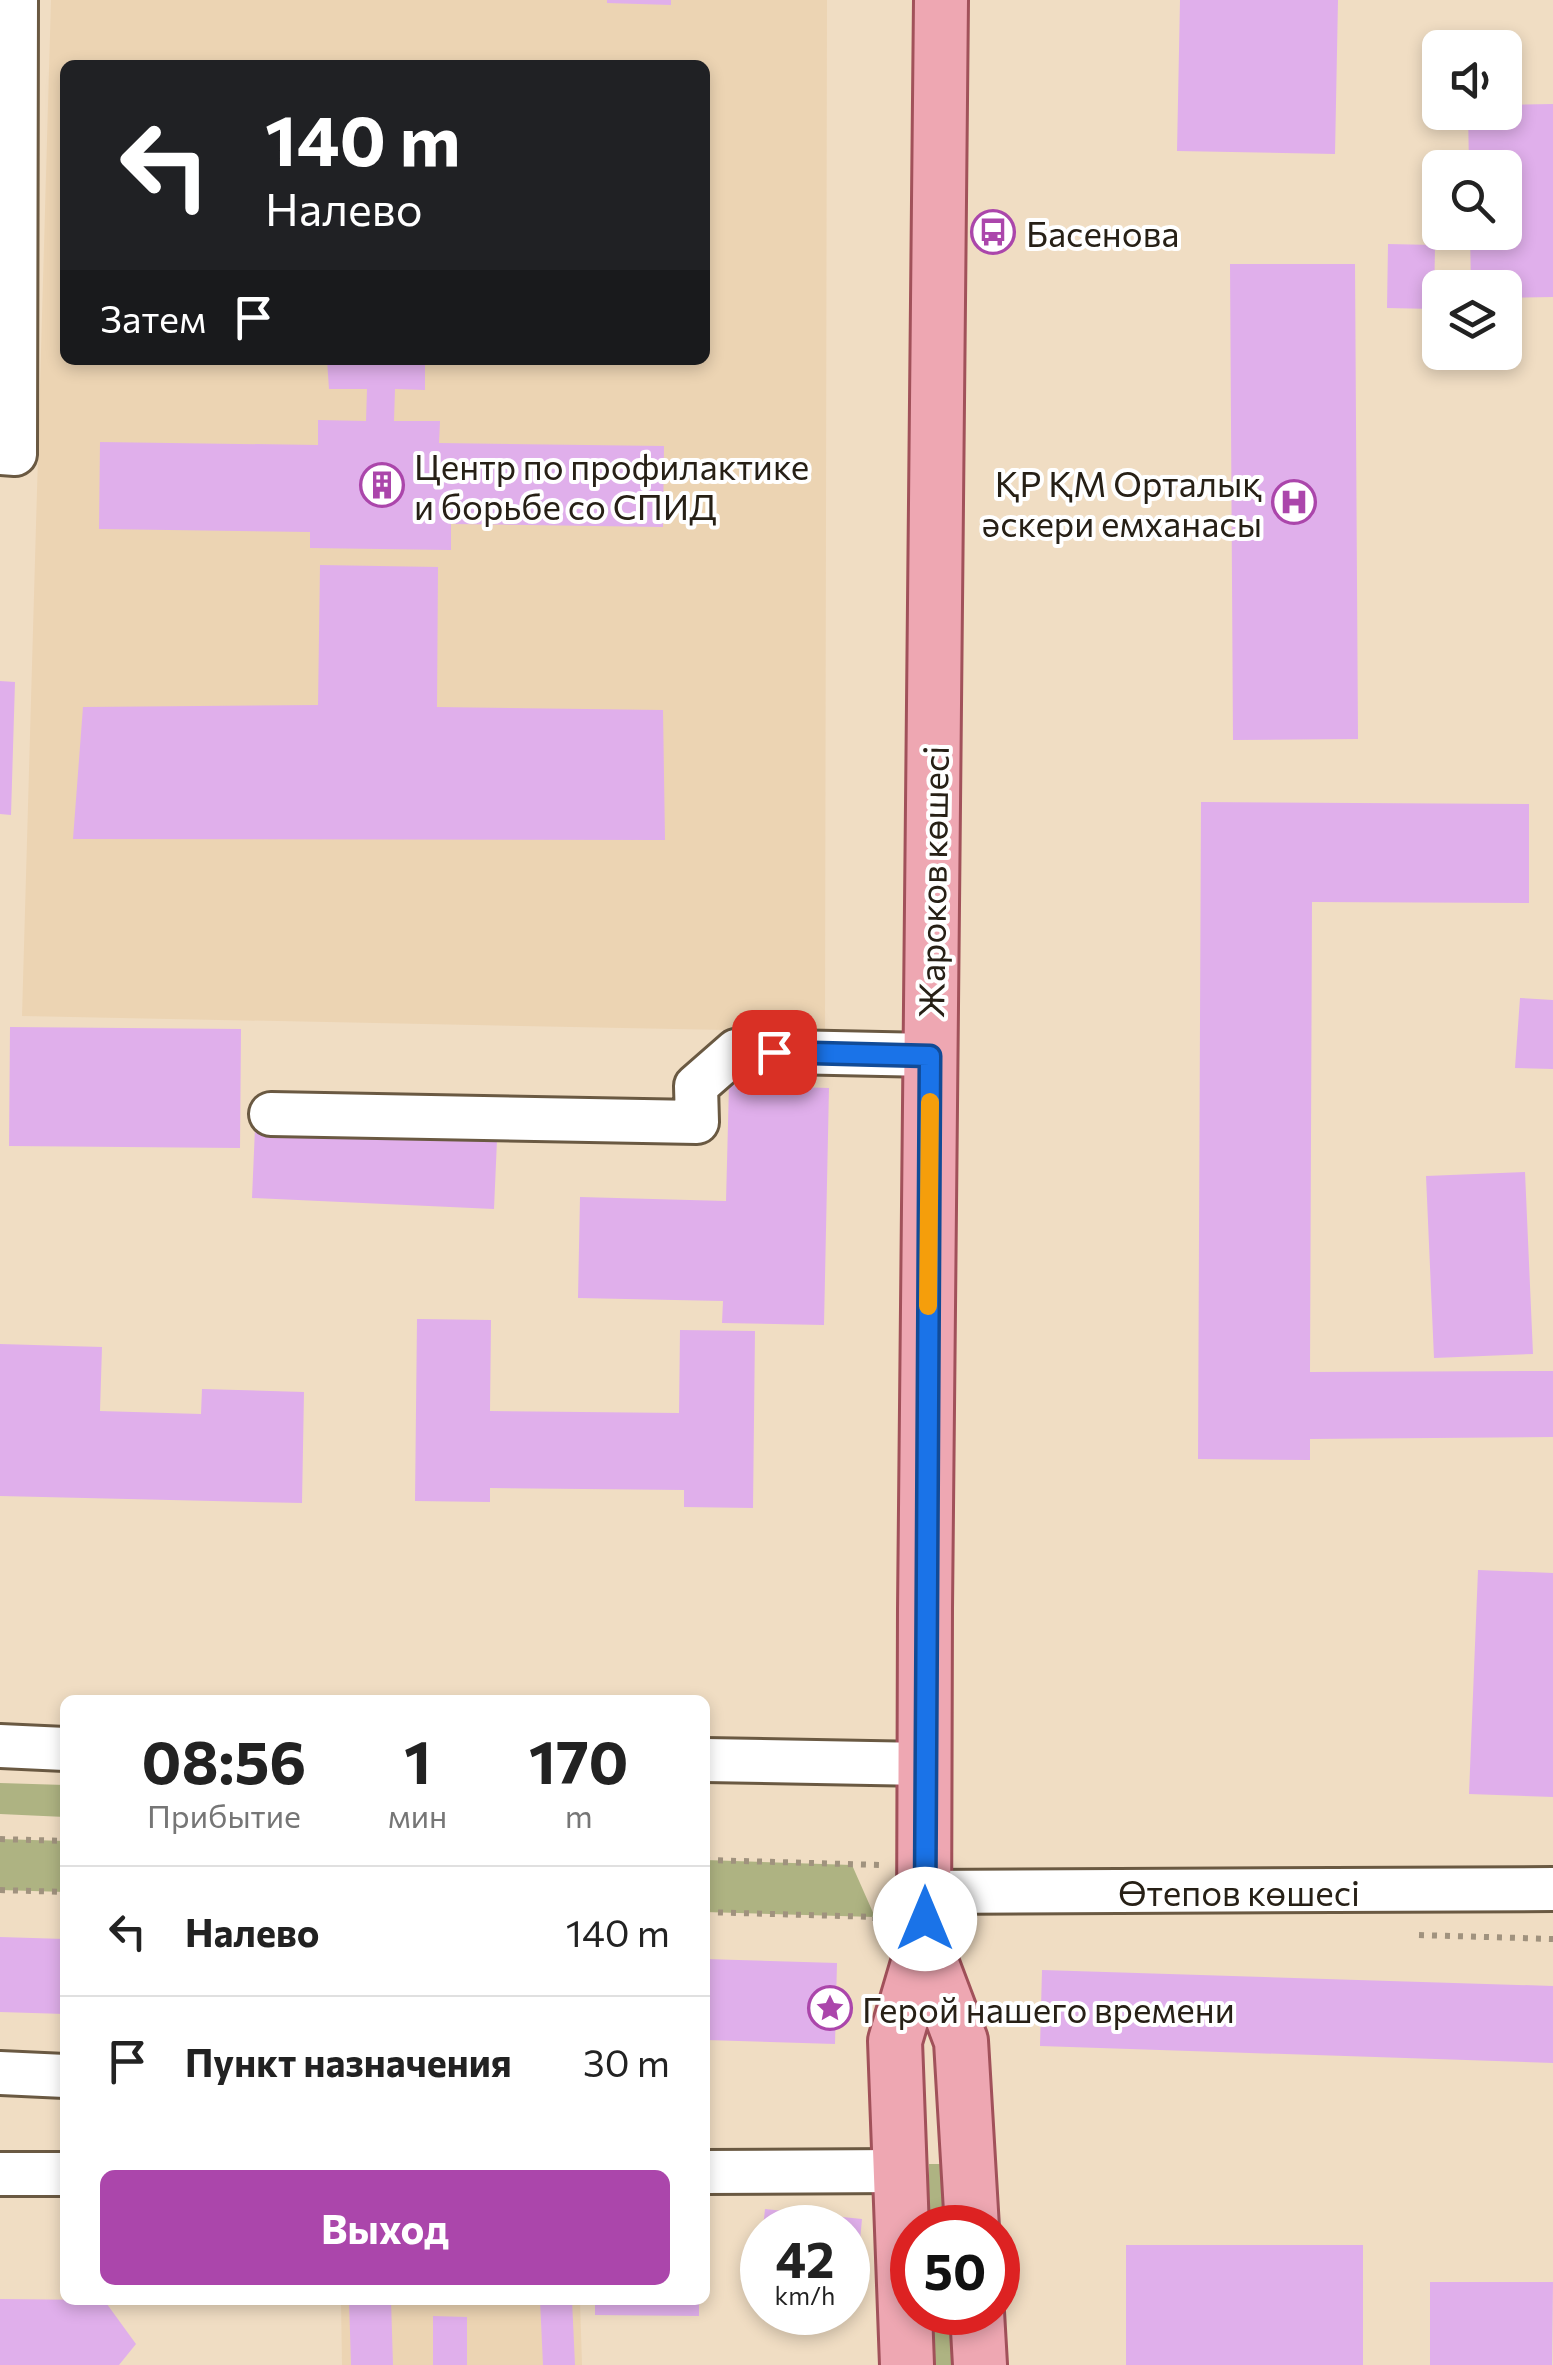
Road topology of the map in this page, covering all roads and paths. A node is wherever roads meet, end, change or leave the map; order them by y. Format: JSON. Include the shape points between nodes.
{"nodes":[{"id":1,"x":16,"y":0,"type":"edge"},
{"id":2,"x":941,"y":0,"type":"edge"},
{"id":3,"x":0,"y":453,"type":"edge"},
{"id":4,"x":930,"y":1056,"type":"junction"},
{"id":5,"x":271,"y":1114,"type":"dead end"},
{"id":6,"x":0,"y":1746,"type":"edge"},
{"id":7,"x":60,"y":1748,"type":"edge"},
{"id":8,"x":710,"y":1760,"type":"edge"},
{"id":9,"x":925,"y":1764,"type":"junction"},
{"id":10,"x":0,"y":1839,"type":"edge"},
{"id":11,"x":60,"y":1841,"type":"edge"},
{"id":12,"x":710,"y":1860,"type":"edge"},
{"id":13,"x":870,"y":1865,"type":"dead end"},
{"id":14,"x":1553,"y":1888,"type":"edge"},
{"id":15,"x":0,"y":1890,"type":"edge"},
{"id":16,"x":60,"y":1892,"type":"edge"},
{"id":17,"x":926,"y":1892,"type":"junction"},
{"id":18,"x":710,"y":1912,"type":"edge"},
{"id":19,"x":875,"y":1918,"type":"dead end"},
{"id":20,"x":924,"y":1943,"type":"junction"},
{"id":21,"x":0,"y":2074,"type":"edge"},
{"id":22,"x":60,"y":2076,"type":"edge"},
{"id":23,"x":899,"y":2171,"type":"junction"},
{"id":24,"x":710,"y":2172,"type":"edge"},
{"id":25,"x":0,"y":2174,"type":"edge"},
{"id":26,"x":60,"y":2174,"type":"edge"},
{"id":27,"x":971,"y":2205,"type":"edge"},
{"id":28,"x":978,"y":2335,"type":"edge"},
{"id":29,"x":907,"y":2365,"type":"edge"},
{"id":30,"x":980,"y":2365,"type":"edge"}],
"edges":[{"from":1,"to":3,"type":"street","via":[[15,454]]},
{"from":2,"to":4,"type":"main road","name":"Жароков көшесі"},
{"from":4,"to":5,"type":"street","via":[[736,1051],[696,1086],[697,1122]]},
{"from":4,"to":9,"type":"main road","name":"Жароков көшесі"},
{"from":6,"to":7,"type":"street"},
{"from":8,"to":9,"type":"street"},
{"from":9,"to":17,"type":"main road","name":"Жароков көшесі"},
{"from":10,"to":11,"type":"path"},
{"from":12,"to":13,"type":"path"},
{"from":14,"to":17,"type":"street","name":"Өтепов көшесі"},
{"from":15,"to":16,"type":"path"},
{"from":17,"to":20,"type":"main road","name":"Жароков көшесі"},
{"from":18,"to":19,"type":"path"},
{"from":20,"to":23,"type":"main road","name":"Жароков көшесі","via":[[895,2041]]},
{"from":20,"to":27,"type":"main road","name":"Жароков көшесі","via":[[961,2041]]},
{"from":21,"to":22,"type":"street"},
{"from":23,"to":24,"type":"street"},
{"from":23,"to":29,"type":"main road","name":"Жароков көшесі"},
{"from":25,"to":26,"type":"street"},
{"from":28,"to":30,"type":"main road"}]}
